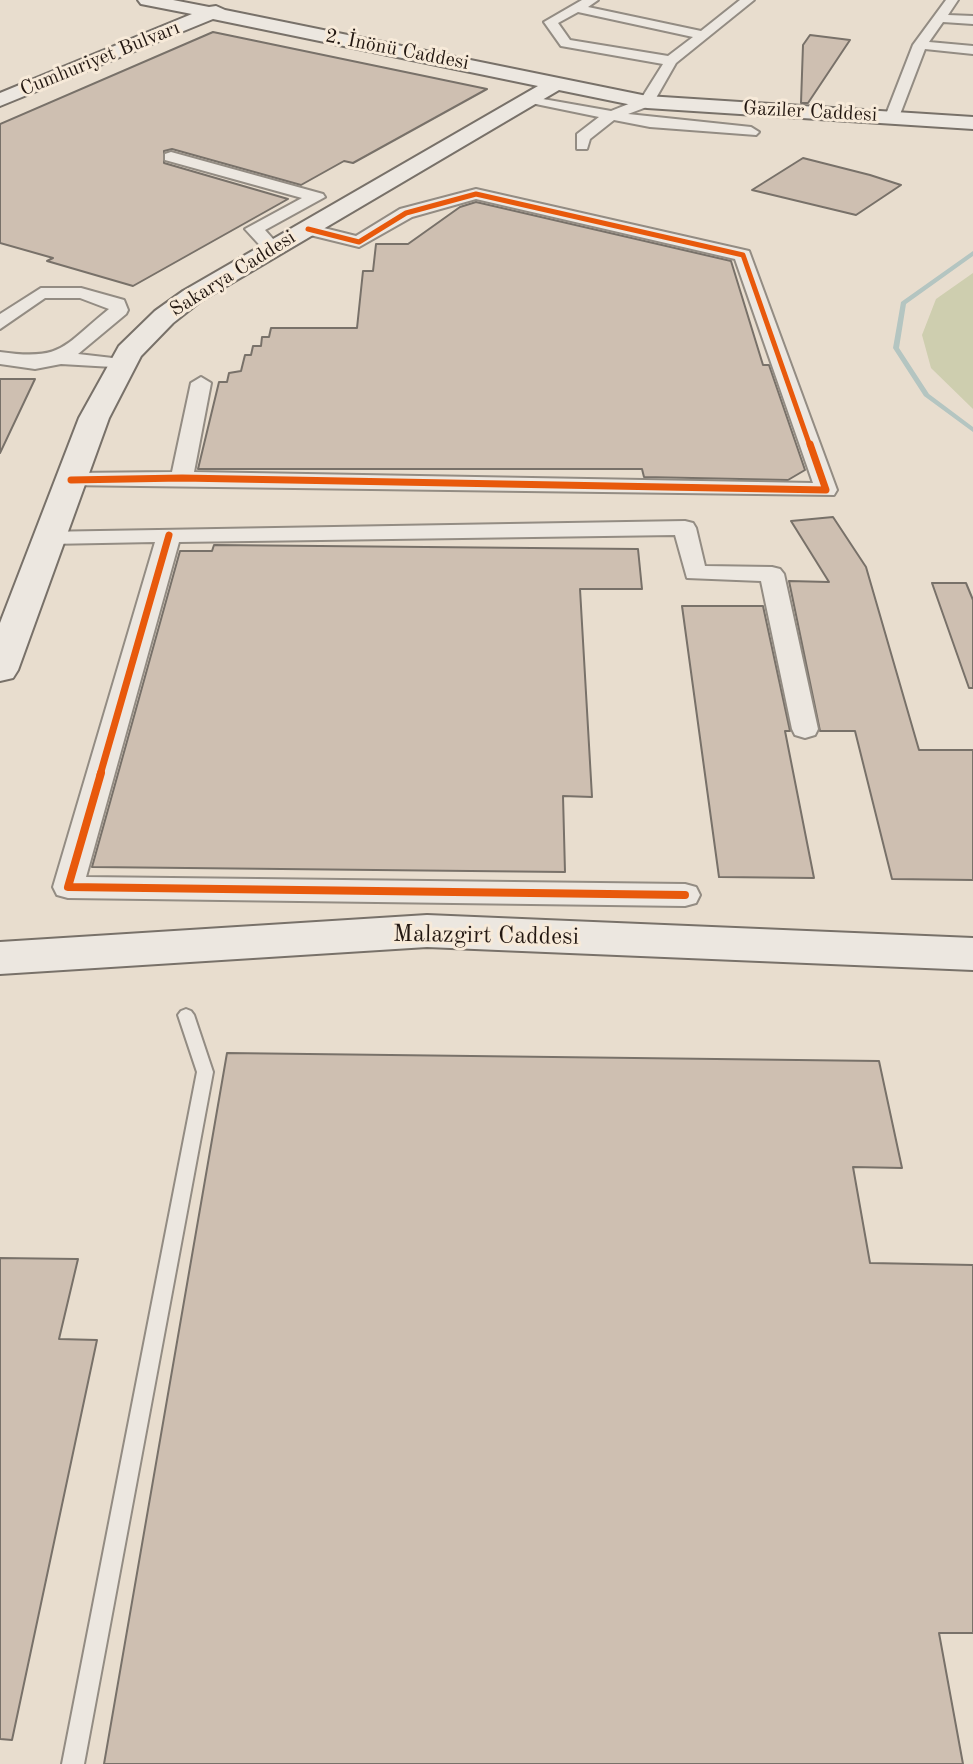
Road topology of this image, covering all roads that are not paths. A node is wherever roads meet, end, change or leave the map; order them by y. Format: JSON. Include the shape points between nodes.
{"nodes":[{"id":1,"x":147,"y":0,"type":"edge"},
{"id":2,"x":243,"y":0,"type":"edge"},
{"id":3,"x":592,"y":0,"type":"edge"},
{"id":4,"x":748,"y":0,"type":"edge"},
{"id":5,"x":952,"y":0,"type":"edge"},
{"id":6,"x":212,"y":6,"type":"edge"},
{"id":7,"x":575,"y":8,"type":"junction"},
{"id":8,"x":646,"y":8,"type":"dead end"},
{"id":9,"x":191,"y":9,"type":"junction"},
{"id":10,"x":939,"y":18,"type":"junction"},
{"id":11,"x":624,"y":19,"type":"junction"},
{"id":12,"x":973,"y":20,"type":"edge"},
{"id":13,"x":702,"y":35,"type":"junction"},
{"id":14,"x":920,"y":45,"type":"junction"},
{"id":15,"x":973,"y":50,"type":"edge"},
{"id":16,"x":671,"y":61,"type":"junction"},
{"id":17,"x":559,"y":82,"type":"junction"},
{"id":18,"x":0,"y":87,"type":"edge"},
{"id":19,"x":531,"y":99,"type":"junction"},
{"id":20,"x":0,"y":100,"type":"edge"},
{"id":21,"x":647,"y":102,"type":"junction"},
{"id":22,"x":610,"y":116,"type":"junction"},
{"id":23,"x":892,"y":117,"type":"junction"},
{"id":24,"x":973,"y":123,"type":"edge"},
{"id":25,"x":751,"y":132,"type":"dead end"},
{"id":26,"x":582,"y":146,"type":"dead end"},
{"id":27,"x":171,"y":157,"type":"dead end"},
{"id":28,"x":308,"y":229,"type":"junction"},
{"id":29,"x":273,"y":249,"type":"junction"},
{"id":30,"x":0,"y":323,"type":"edge"},
{"id":31,"x":0,"y":358,"type":"edge"},
{"id":32,"x":61,"y":358,"type":"junction"},
{"id":33,"x":123,"y":364,"type":"junction"},
{"id":34,"x":201,"y":383,"type":"dead end"},
{"id":35,"x":182,"y":478,"type":"junction"},
{"id":36,"x":71,"y":480,"type":"junction"},
{"id":37,"x":169,"y":535,"type":"junction"},
{"id":38,"x":49,"y":537,"type":"junction"},
{"id":39,"x":0,"y":670,"type":"edge"},
{"id":40,"x":805,"y":729,"type":"dead end"},
{"id":41,"x":685,"y":895,"type":"dead end"},
{"id":42,"x":973,"y":954,"type":"edge"},
{"id":43,"x":0,"y":958,"type":"edge"},
{"id":44,"x":186,"y":1015,"type":"dead end"},
{"id":45,"x":73,"y":1764,"type":"edge"}],
"edges":[{"from":1,"to":9,"type":"street","name":"2. İnönü Caddesi"},
{"from":2,"to":6,"type":"street","name":"Cumhuriyet Bulvarı"},
{"from":3,"to":7,"type":"street"},
{"from":4,"to":13,"type":"street"},
{"from":5,"to":10,"type":"street"},
{"from":6,"to":9,"type":"street","name":"2. İnönü Caddesi"},
{"from":6,"to":17,"type":"street","name":"2. İnönü Caddesi"},
{"from":6,"to":20,"type":"street","name":"Cumhuriyet Bulvarı"},
{"from":7,"to":11,"type":"street"},
{"from":7,"to":16,"type":"street","via":[[550,22],[566,43]]},
{"from":8,"to":11,"type":"street"},
{"from":9,"to":18,"type":"street","name":"Cumhuriyet Bulvarı"},
{"from":10,"to":12,"type":"street"},
{"from":10,"to":14,"type":"street"},
{"from":11,"to":13,"type":"street"},
{"from":13,"to":16,"type":"street"},
{"from":14,"to":15,"type":"street"},
{"from":14,"to":23,"type":"street"},
{"from":16,"to":21,"type":"street"},
{"from":17,"to":19,"type":"street","name":"Sakarya Caddesi"},
{"from":17,"to":21,"type":"street","name":"2. İnönü Caddesi"},
{"from":19,"to":22,"type":"street"},
{"from":19,"to":28,"type":"street","name":"Sakarya Caddesi"},
{"from":21,"to":22,"type":"street"},
{"from":21,"to":23,"type":"street","name":"Gaziler Caddesi"},
{"from":22,"to":25,"type":"street"},
{"from":22,"to":26,"type":"street","via":[[582,137]]},
{"from":23,"to":24,"type":"street","name":"Gaziler Caddesi"},
{"from":27,"to":29,"type":"street","via":[[317,197],[254,229]]},
{"from":28,"to":29,"type":"street","name":"Sakarya Caddesi"},
{"from":28,"to":35,"type":"street","via":[[359,242],[406,213],[476,194],[743,255],[826,490]]},
{"from":29,"to":33,"type":"street","name":"Sakarya Caddesi","via":[[164,317]]},
{"from":30,"to":32,"type":"street","via":[[41,293],[81,293],[117,304],[119,310]]},
{"from":31,"to":32,"type":"street","via":[[35,363]]},
{"from":32,"to":33,"type":"street"},
{"from":33,"to":36,"type":"street","name":"Sakarya Caddesi","via":[[94,418]]},
{"from":34,"to":35,"type":"street"},
{"from":35,"to":36,"type":"street"},
{"from":36,"to":38,"type":"street","name":"Sakarya Caddesi"},
{"from":37,"to":38,"type":"street"},
{"from":37,"to":40,"type":"street","via":[[685,528],[695,573],[772,574]]},
{"from":37,"to":41,"type":"street","via":[[68,887]]},
{"from":38,"to":39,"type":"street","name":"Sakarya Caddesi"},
{"from":42,"to":43,"type":"street","name":"Malazgirt Caddesi","via":[[427,931]]},
{"from":44,"to":45,"type":"lane","via":[[205,1072]]}]}
